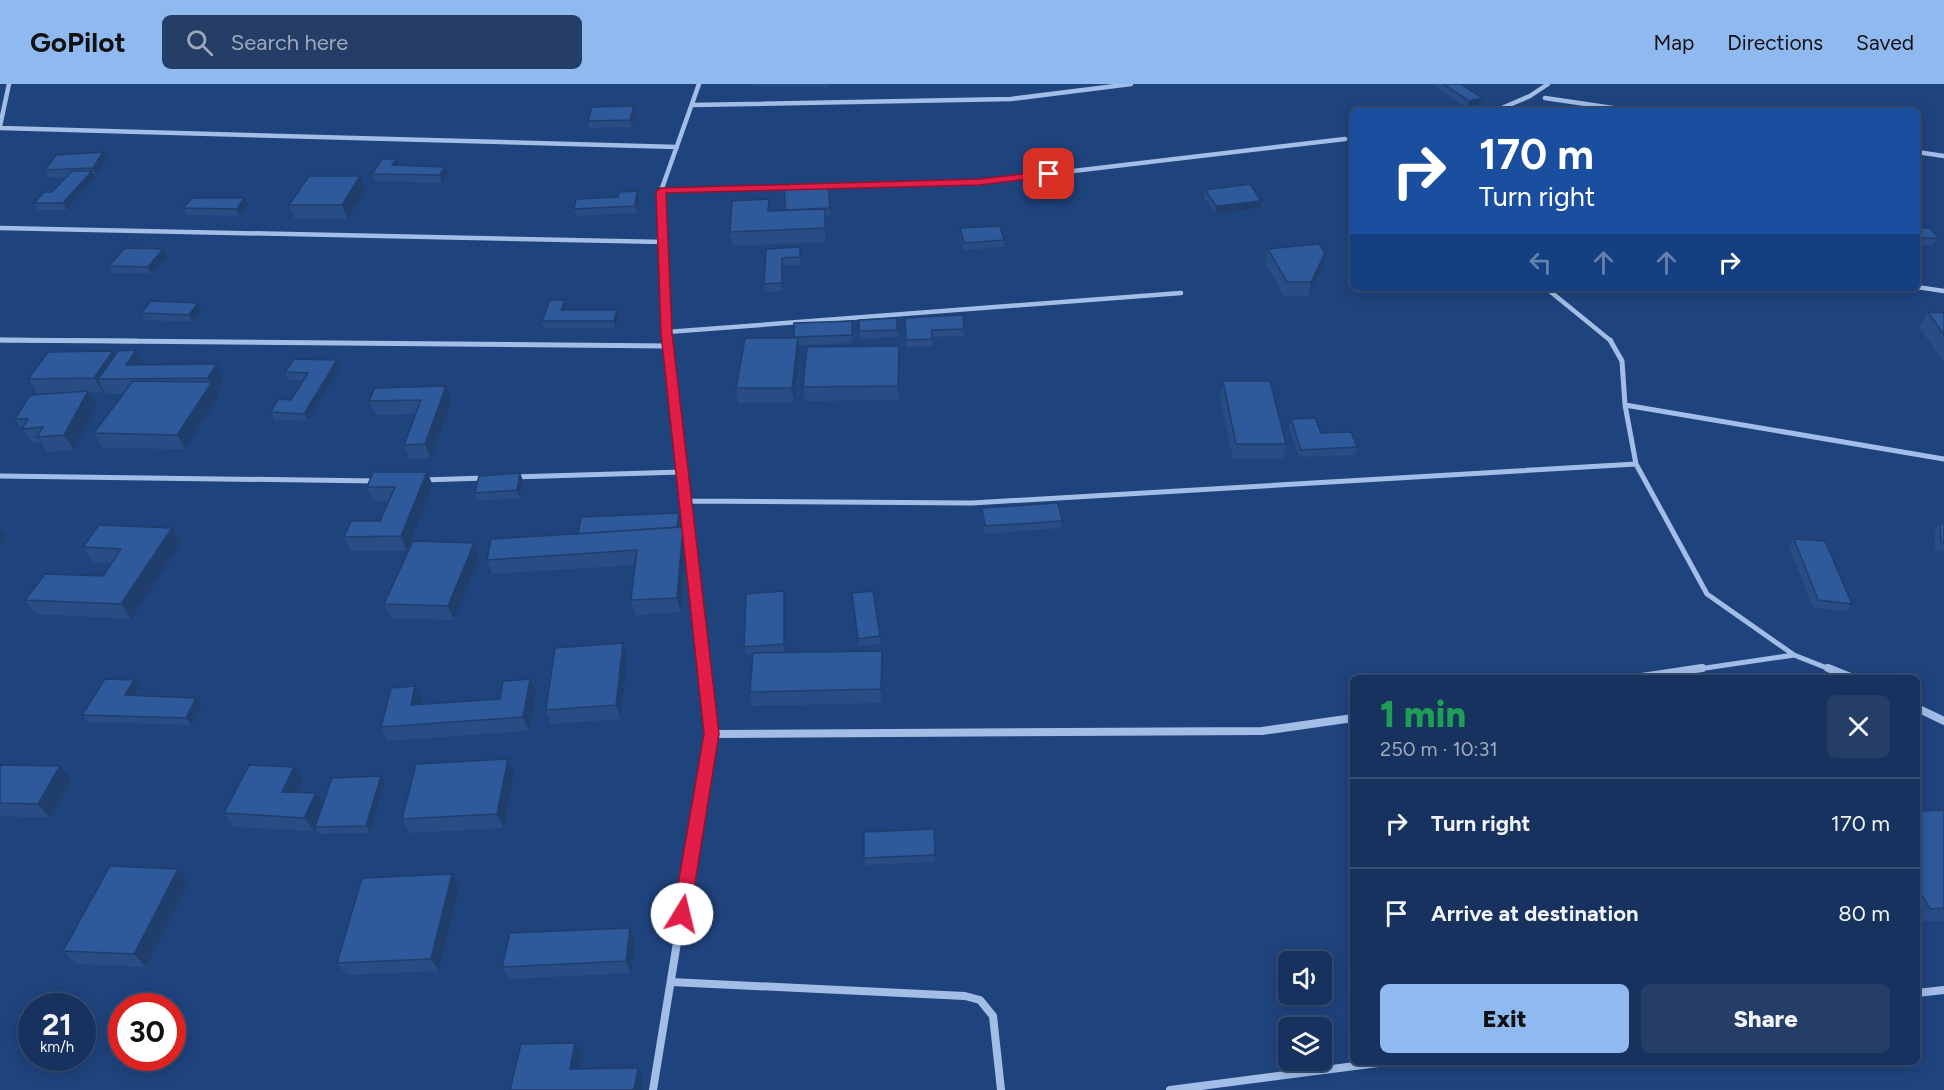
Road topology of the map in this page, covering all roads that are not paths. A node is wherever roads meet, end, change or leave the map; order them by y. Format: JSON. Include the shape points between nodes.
{"nodes":[{"id":1,"x":9,"y":84,"type":"edge"},
{"id":2,"x":699,"y":84,"type":"edge"},
{"id":3,"x":1131,"y":84,"type":"edge"},
{"id":4,"x":1548,"y":84,"type":"edge"},
{"id":5,"x":1545,"y":98,"type":"dead end"},
{"id":6,"x":692,"y":105,"type":"junction"},
{"id":7,"x":1502,"y":108,"type":"edge"},
{"id":8,"x":1613,"y":108,"type":"edge"},
{"id":9,"x":0,"y":127,"type":"edge"},
{"id":10,"x":1345,"y":139,"type":"dead end"},
{"id":11,"x":676,"y":147,"type":"junction"},
{"id":12,"x":1920,"y":152,"type":"edge"},
{"id":13,"x":1944,"y":156,"type":"edge"},
{"id":14,"x":661,"y":191,"type":"junction"},
{"id":15,"x":0,"y":228,"type":"edge"},
{"id":16,"x":663,"y":242,"type":"junction"},
{"id":17,"x":1920,"y":287,"type":"edge"},
{"id":18,"x":1550,"y":291,"type":"edge"},
{"id":19,"x":1944,"y":291,"type":"edge"},
{"id":20,"x":1181,"y":292,"type":"dead end"},
{"id":21,"x":667,"y":333,"type":"junction"},
{"id":22,"x":0,"y":340,"type":"edge"},
{"id":23,"x":668,"y":346,"type":"junction"},
{"id":24,"x":1625,"y":405,"type":"junction"},
{"id":25,"x":1944,"y":459,"type":"edge"},
{"id":26,"x":1636,"y":464,"type":"junction"},
{"id":27,"x":682,"y":472,"type":"junction"},
{"id":28,"x":0,"y":476,"type":"edge"},
{"id":29,"x":503,"y":477,"type":"edge"},
{"id":30,"x":491,"y":478,"type":"edge"},
{"id":31,"x":420,"y":480,"type":"edge"},
{"id":32,"x":384,"y":481,"type":"edge"},
{"id":33,"x":685,"y":501,"type":"junction"},
{"id":34,"x":1794,"y":655,"type":"junction"},
{"id":35,"x":1656,"y":675,"type":"edge"},
{"id":36,"x":1845,"y":675,"type":"edge"},
{"id":37,"x":1920,"y":709,"type":"edge"},
{"id":38,"x":1350,"y":718,"type":"edge"},
{"id":39,"x":1944,"y":721,"type":"edge"},
{"id":40,"x":711,"y":734,"type":"junction"},
{"id":41,"x":671,"y":982,"type":"junction"},
{"id":42,"x":1944,"y":990,"type":"edge"},
{"id":43,"x":1920,"y":993,"type":"edge"},
{"id":44,"x":1363,"y":1065,"type":"edge"},
{"id":45,"x":653,"y":1090,"type":"edge"},
{"id":46,"x":1001,"y":1090,"type":"edge"},
{"id":47,"x":1170,"y":1090,"type":"edge"}],
"edges":[{"from":1,"to":9,"type":"street"},
{"from":2,"to":6,"type":"street"},
{"from":3,"to":6,"type":"street","via":[[1011,99]]},
{"from":4,"to":7,"type":"street"},
{"from":5,"to":8,"type":"street"},
{"from":6,"to":11,"type":"street"},
{"from":9,"to":11,"type":"street"},
{"from":10,"to":14,"type":"street","via":[[980,182]]},
{"from":11,"to":14,"type":"street"},
{"from":12,"to":13,"type":"street"},
{"from":14,"to":16,"type":"street"},
{"from":15,"to":16,"type":"street"},
{"from":16,"to":21,"type":"street"},
{"from":17,"to":19,"type":"street"},
{"from":18,"to":24,"type":"street","via":[[1610,339],[1622,361]]},
{"from":20,"to":21,"type":"street"},
{"from":21,"to":23,"type":"street"},
{"from":22,"to":23,"type":"street"},
{"from":23,"to":27,"type":"street"},
{"from":24,"to":25,"type":"street"},
{"from":24,"to":26,"type":"street"},
{"from":26,"to":33,"type":"street","via":[[972,503]]},
{"from":26,"to":34,"type":"street","via":[[1707,594]]},
{"from":27,"to":29,"type":"street"},
{"from":27,"to":33,"type":"street"},
{"from":28,"to":32,"type":"street"},
{"from":30,"to":31,"type":"street"},
{"from":33,"to":40,"type":"street"},
{"from":34,"to":35,"type":"street"},
{"from":34,"to":36,"type":"street"},
{"from":37,"to":39,"type":"street"},
{"from":38,"to":40,"type":"street","via":[[1262,731]]},
{"from":40,"to":41,"type":"street"},
{"from":41,"to":45,"type":"street"},
{"from":41,"to":46,"type":"street","via":[[965,996],[980,1000],[993,1016]]},
{"from":42,"to":43,"type":"street"},
{"from":44,"to":47,"type":"street"}]}
